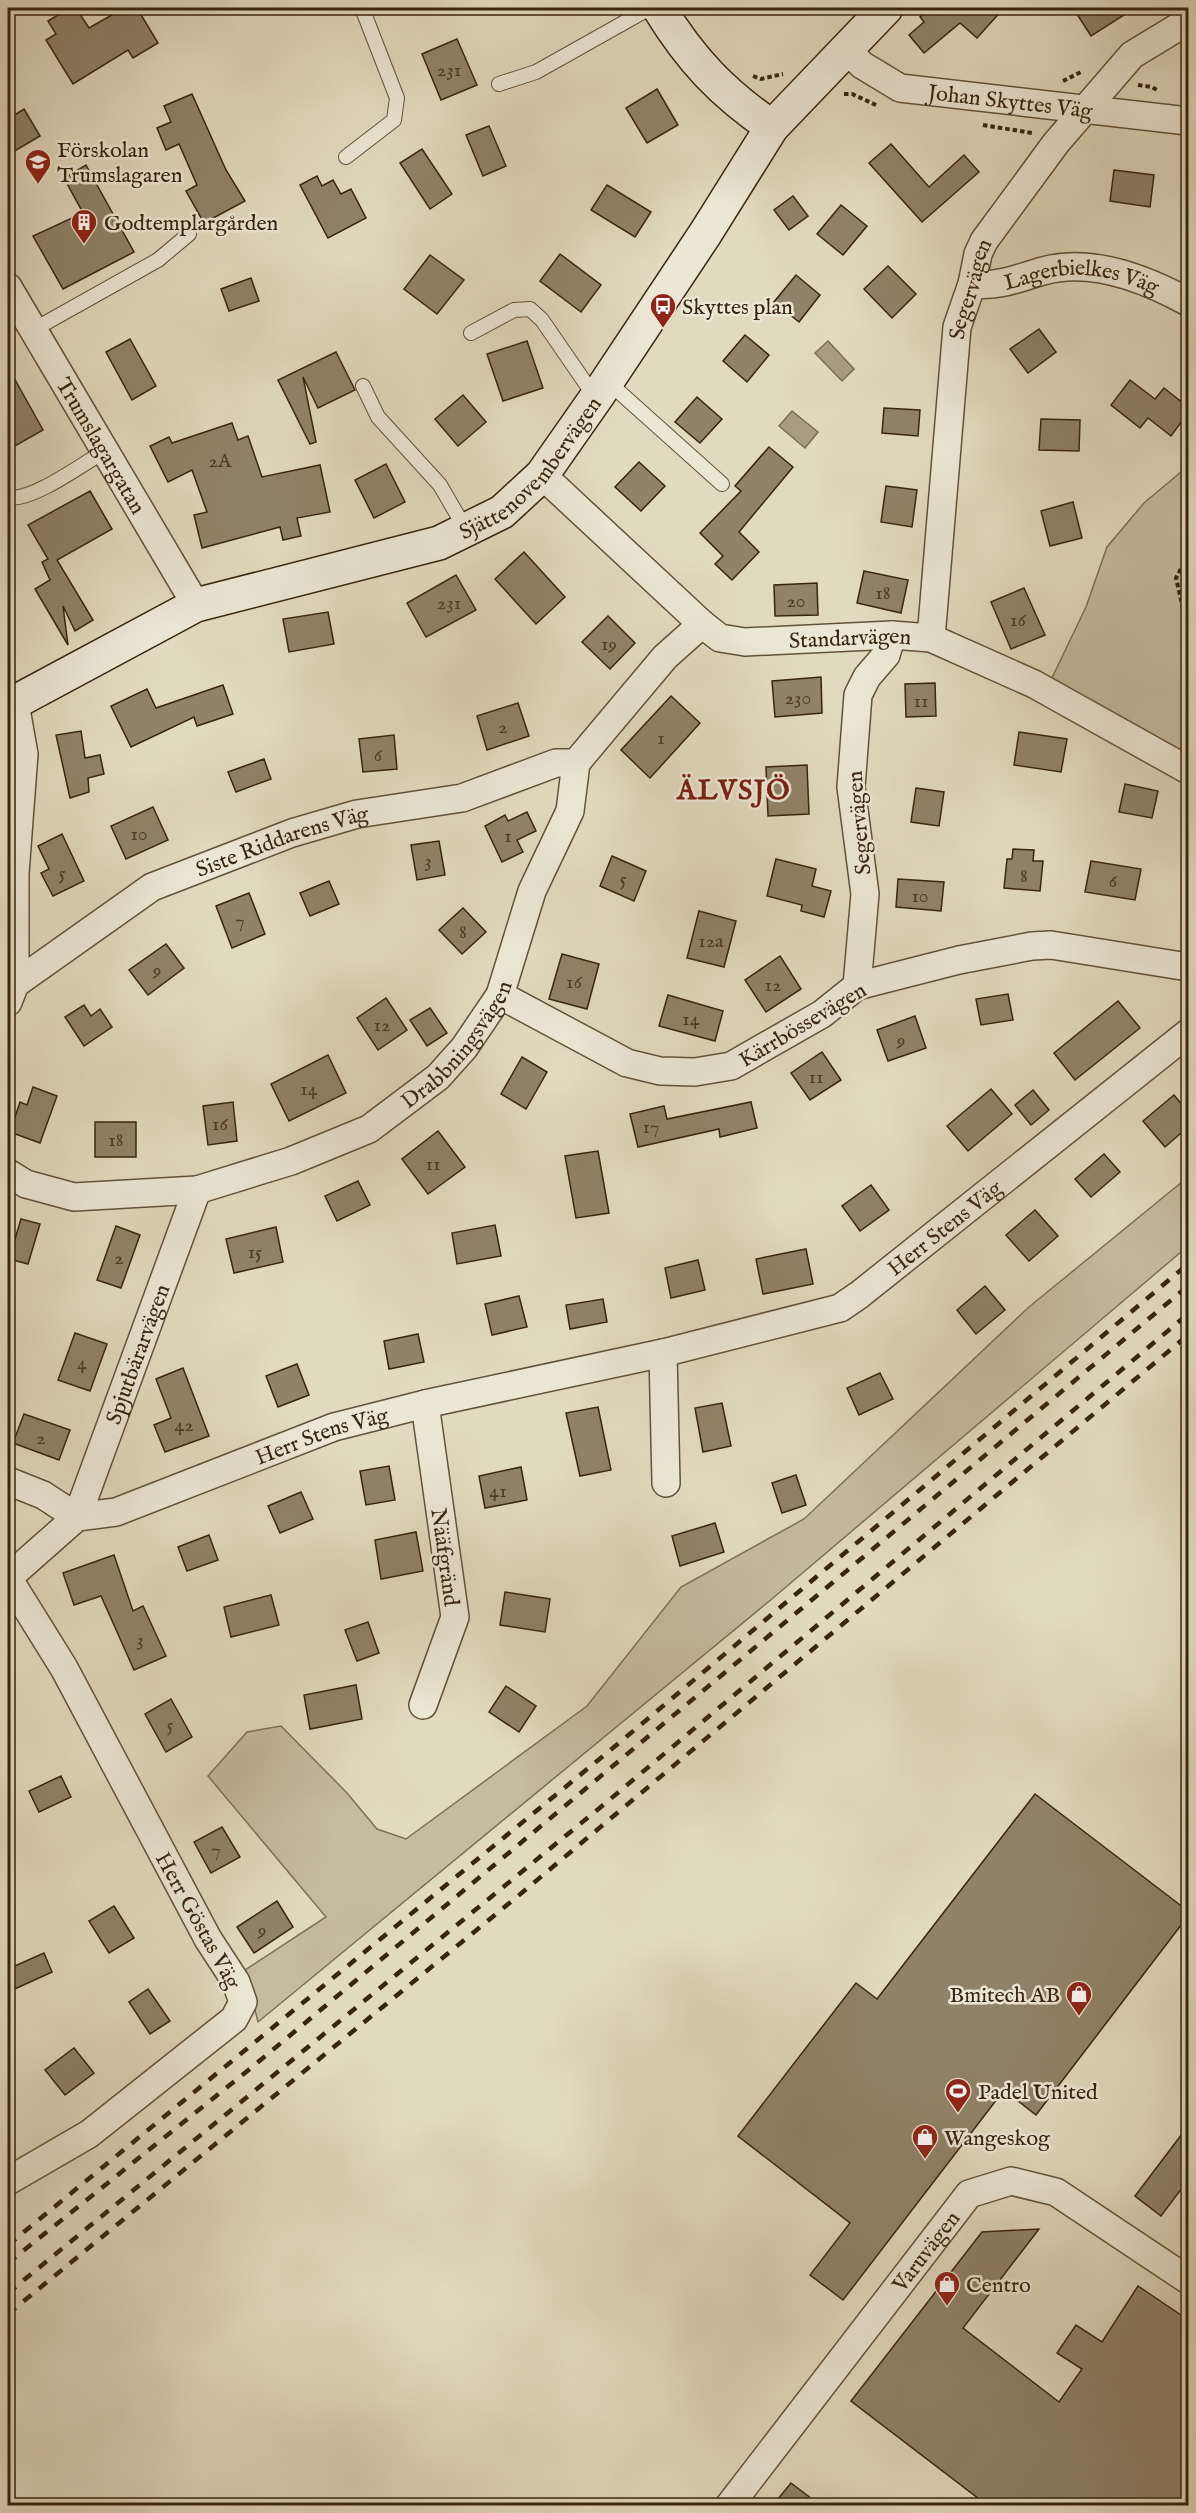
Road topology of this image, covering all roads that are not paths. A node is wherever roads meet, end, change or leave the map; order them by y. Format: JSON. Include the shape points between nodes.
{"nodes":[{"id":1,"x":362,"y":8,"type":"edge"},
{"id":2,"x":650,"y":8,"type":"edge"},
{"id":3,"x":659,"y":8,"type":"edge"},
{"id":4,"x":886,"y":8,"type":"edge"},
{"id":5,"x":1188,"y":21,"type":"edge"},
{"id":6,"x":846,"y":49,"type":"junction"},
{"id":7,"x":500,"y":84,"type":"dead end"},
{"id":8,"x":1083,"y":111,"type":"junction"},
{"id":9,"x":1188,"y":121,"type":"edge"},
{"id":10,"x":772,"y":127,"type":"junction"},
{"id":11,"x":346,"y":157,"type":"dead end"},
{"id":12,"x":189,"y":234,"type":"dead end"},
{"id":13,"x":13,"y":279,"type":"edge"},
{"id":14,"x":972,"y":284,"type":"junction"},
{"id":15,"x":1188,"y":302,"type":"edge"},
{"id":16,"x":33,"y":330,"type":"junction"},
{"id":17,"x":471,"y":333,"type":"dead end"},
{"id":18,"x":363,"y":386,"type":"dead end"},
{"id":19,"x":601,"y":390,"type":"junction"},
{"id":20,"x":105,"y":451,"type":"junction"},
{"id":21,"x":542,"y":475,"type":"junction"},
{"id":22,"x":722,"y":484,"type":"dead end"},
{"id":23,"x":8,"y":497,"type":"edge"},
{"id":24,"x":466,"y":530,"type":"junction"},
{"id":25,"x":196,"y":605,"type":"junction"},
{"id":26,"x":702,"y":624,"type":"junction"},
{"id":27,"x":892,"y":635,"type":"junction"},
{"id":28,"x":931,"y":638,"type":"junction"},
{"id":29,"x":11,"y":705,"type":"edge"},
{"id":30,"x":576,"y":763,"type":"junction"},
{"id":31,"x":1188,"y":770,"type":"edge"},
{"id":32,"x":1188,"y":967,"type":"edge"},
{"id":33,"x":857,"y":986,"type":"junction"},
{"id":34,"x":11,"y":993,"type":"edge"},
{"id":35,"x":500,"y":995,"type":"junction"},
{"id":36,"x":1188,"y":1033,"type":"edge"},
{"id":37,"x":8,"y":1173,"type":"edge"},
{"id":38,"x":197,"y":1190,"type":"junction"},
{"id":39,"x":663,"y":1353,"type":"junction"},
{"id":40,"x":425,"y":1404,"type":"junction"},
{"id":41,"x":8,"y":1481,"type":"edge"},
{"id":42,"x":666,"y":1484,"type":"dead end"},
{"id":43,"x":77,"y":1517,"type":"junction"},
{"id":44,"x":8,"y":1578,"type":"edge"},
{"id":45,"x":423,"y":1705,"type":"dead end"},
{"id":46,"x":8,"y":2181,"type":"edge"},
{"id":47,"x":1188,"y":2280,"type":"edge"},
{"id":48,"x":729,"y":2505,"type":"edge"}],
"edges":[{"from":1,"to":11,"type":"lane","via":[[397,98],[394,120]]},
{"from":2,"to":7,"type":"lane","via":[[536,72]]},
{"from":3,"to":10,"type":"street","via":[[680,44],[705,72],[739,104]]},
{"from":4,"to":6,"type":"street","name":"Sjättenovembervägen"},
{"from":5,"to":8,"type":"street","name":"Segervägen","via":[[1132,55]]},
{"from":6,"to":8,"type":"street","name":"Johan Skyttes Väg","via":[[862,65],[900,88]]},
{"from":6,"to":10,"type":"street","name":"Sjättenovembervägen"},
{"from":8,"to":9,"type":"street","name":"Johan Skyttes Väg"},
{"from":8,"to":14,"type":"street","name":"Segervägen","via":[[984,241]]},
{"from":10,"to":19,"type":"street","name":"Sjättenovembervägen"},
{"from":12,"to":16,"type":"lane","via":[[158,260]]},
{"from":13,"to":16,"type":"street","name":"Trumslagargatan"},
{"from":14,"to":15,"type":"street","name":"Lagerbielkes Väg","via":[[1010,283],[1071,266],[1098,268],[1129,276]]},
{"from":14,"to":28,"type":"street","name":"Segervägen","via":[[957,327]]},
{"from":16,"to":20,"type":"street","name":"Trumslagargatan"},
{"from":17,"to":19,"type":"lane","via":[[514,310],[530,309]]},
{"from":18,"to":24,"type":"lane","via":[[378,417],[440,485]]},
{"from":19,"to":21,"type":"street","name":"Sjättenovembervägen"},
{"from":19,"to":22,"type":"lane"},
{"from":20,"to":23,"type":"lane","via":[[42,488]]},
{"from":20,"to":25,"type":"street","name":"Trumslagargatan"},
{"from":21,"to":24,"type":"street","name":"Sjättenovembervägen","via":[[502,512]]},
{"from":21,"to":26,"type":"street","name":"Standarvägen"},
{"from":24,"to":25,"type":"street","name":"Sjättenovembervägen","via":[[440,543]]},
{"from":25,"to":29,"type":"street","name":"Sjättenovembervägen"},
{"from":26,"to":27,"type":"street","name":"Standarvägen","via":[[720,638],[746,642]]},
{"from":26,"to":30,"type":"street","via":[[665,657]]},
{"from":27,"to":28,"type":"street","name":"Standarvägen"},
{"from":27,"to":33,"type":"street","name":"Segervägen","via":[[886,655],[858,694],[851,787],[865,894]]},
{"from":28,"to":31,"type":"street","name":"Standarvägen","via":[[1034,684]]},
{"from":29,"to":34,"type":"street","via":[[24,754]]},
{"from":30,"to":34,"type":"street","name":"Siste Riddarens Väg","via":[[556,763],[462,798],[357,814],[292,833],[152,887]]},
{"from":30,"to":35,"type":"street","name":"Drabbningsvägen","via":[[570,811],[532,891]]},
{"from":32,"to":33,"type":"street","name":"Kärrbössevägen","via":[[1052,945],[1032,946]]},
{"from":33,"to":35,"type":"street","name":"Kärrbössevägen","via":[[822,1014],[731,1066],[695,1072],[660,1071],[627,1063]]},
{"from":35,"to":38,"type":"street","name":"Drabbningsvägen","via":[[464,1048],[438,1077],[369,1129],[291,1161]]},
{"from":36,"to":39,"type":"street","name":"Herr Stens Väg","via":[[840,1308]]},
{"from":37,"to":38,"type":"street","name":"Drabbningsvägen","via":[[26,1184],[74,1197]]},
{"from":38,"to":43,"type":"street","name":"Spjutbärarvägen"},
{"from":39,"to":40,"type":"street","name":"Herr Stens Väg"},
{"from":39,"to":42,"type":"street"},
{"from":40,"to":43,"type":"street","name":"Herr Stens Väg","via":[[334,1427],[116,1512]]},
{"from":40,"to":45,"type":"street","name":"Nääfgränd","via":[[455,1617]]},
{"from":41,"to":43,"type":"street"},
{"from":43,"to":44,"type":"street"},
{"from":44,"to":46,"type":"street","name":"Herr Göstas Väg","via":[[64,1668],[208,1939],[236,1982],[243,2002],[234,2019],[89,2134]]},
{"from":47,"to":48,"type":"street","name":"Varuvägen","via":[[1056,2192],[1011,2181],[969,2194]]}]}
